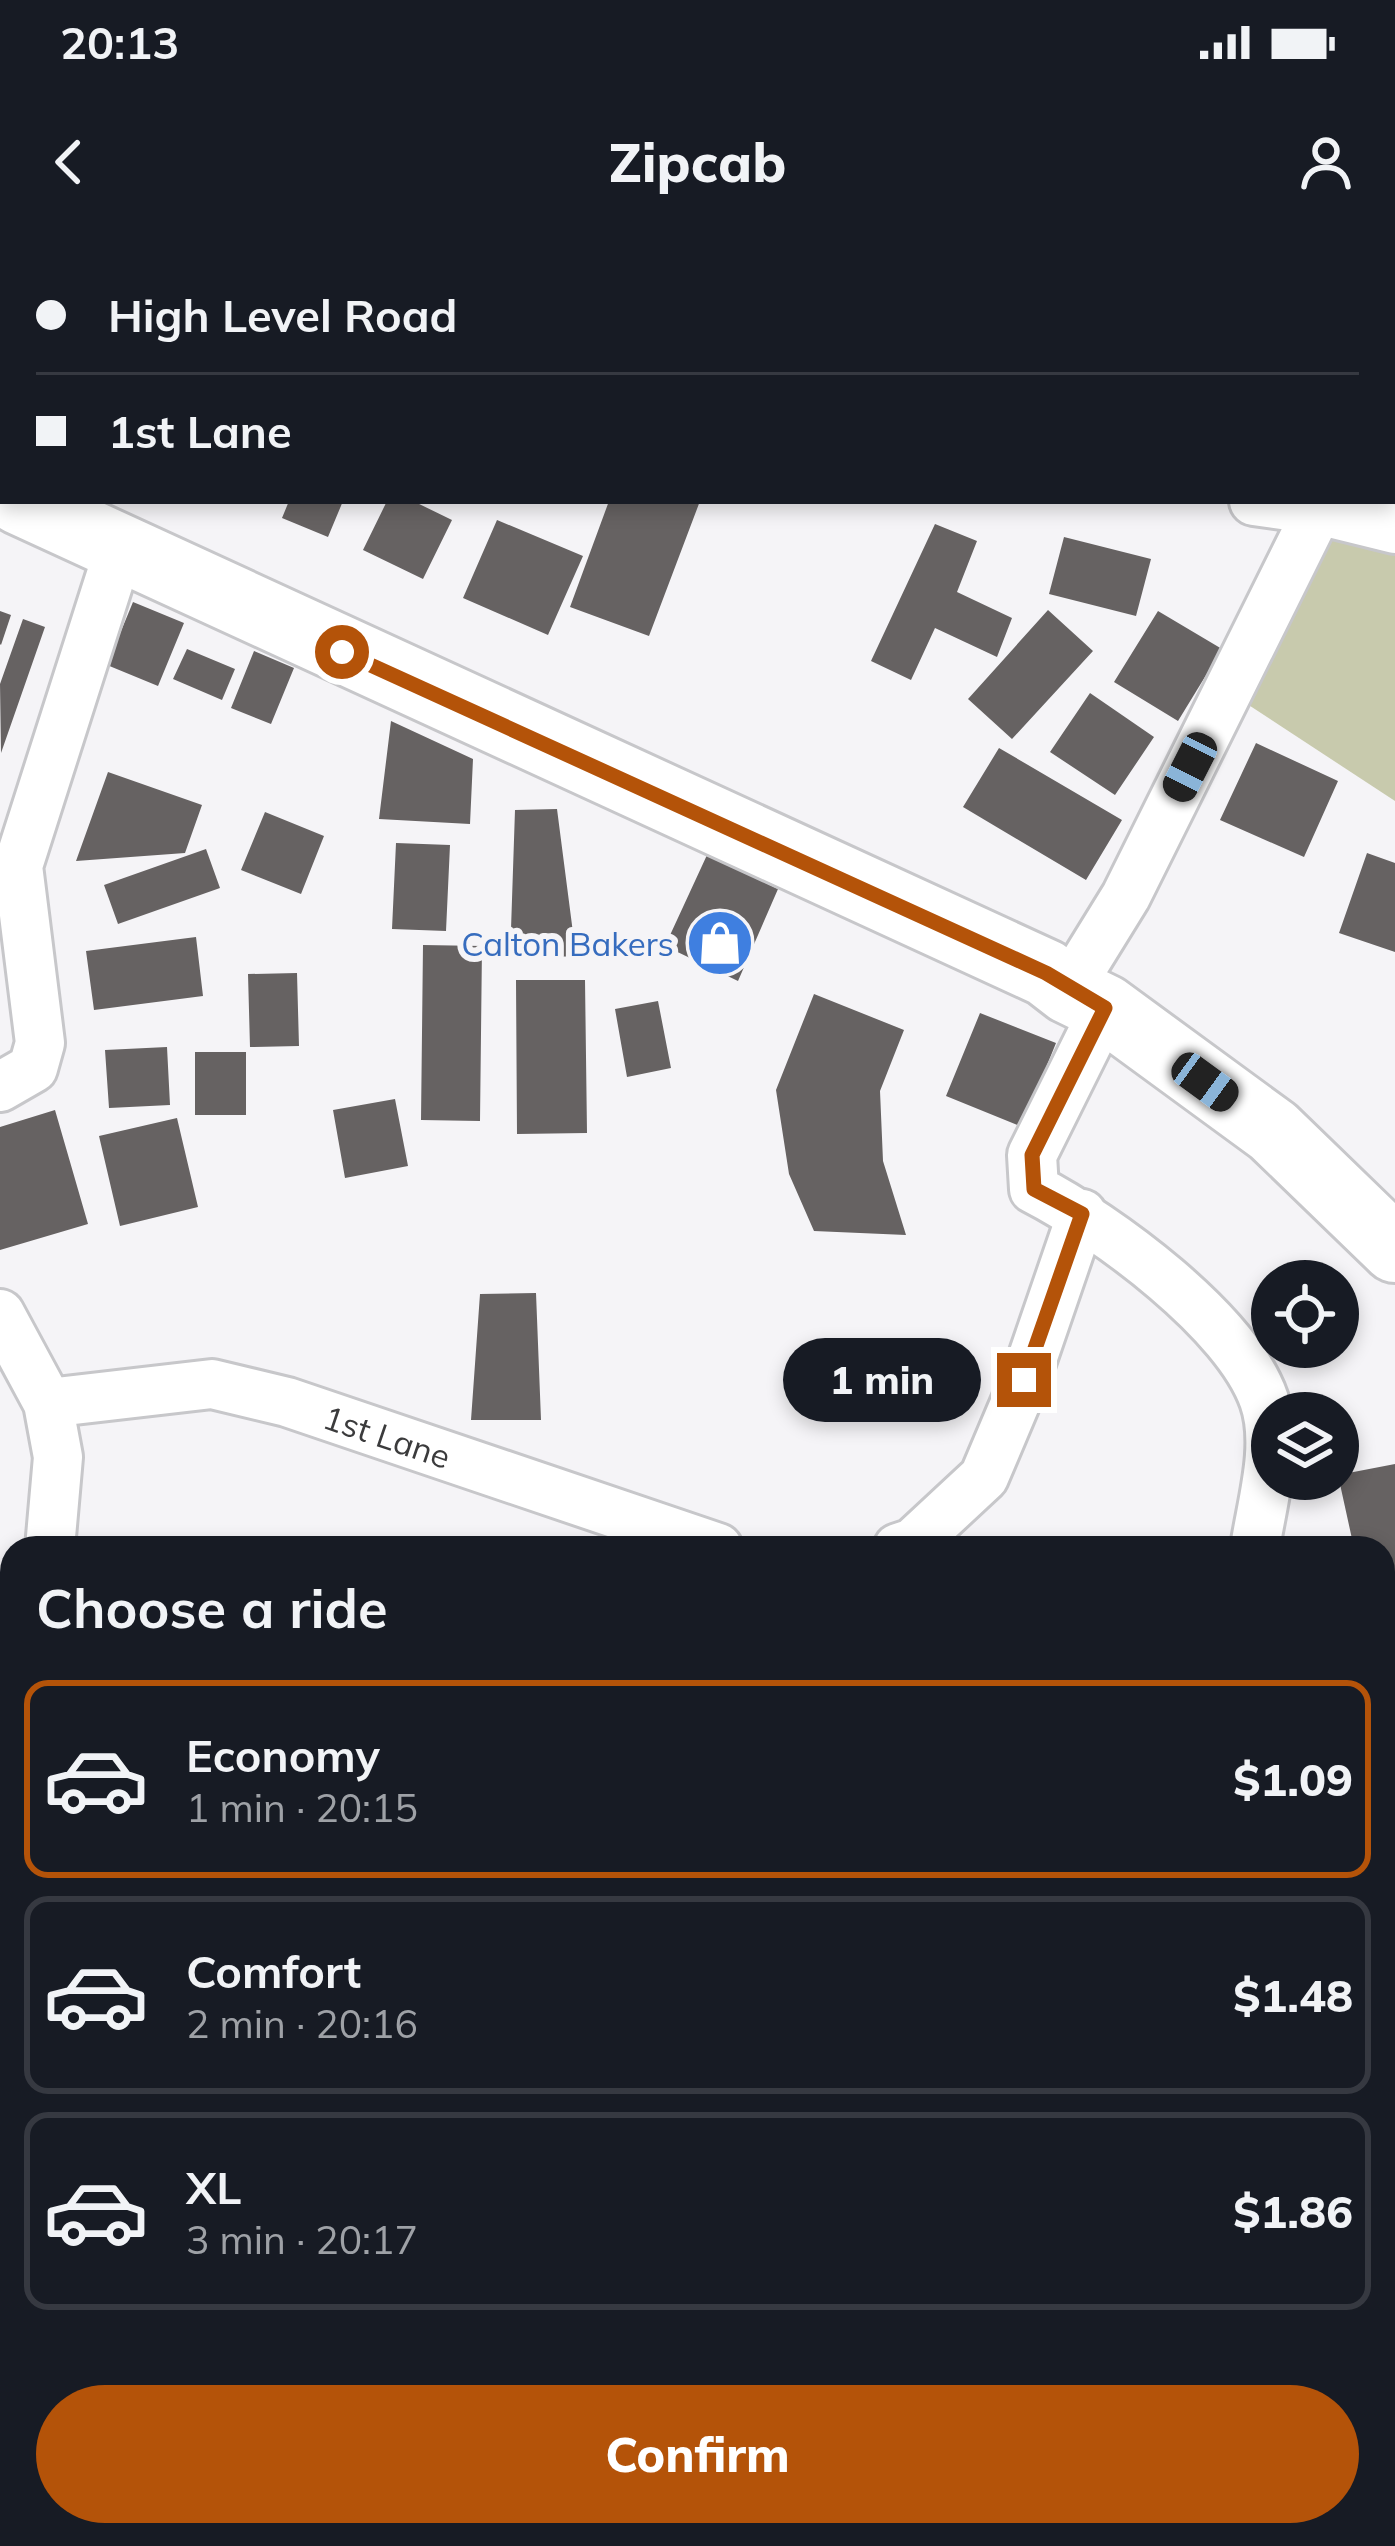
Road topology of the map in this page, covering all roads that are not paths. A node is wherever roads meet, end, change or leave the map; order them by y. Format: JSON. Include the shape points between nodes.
{"nodes":[{"id":1,"x":25,"y":504,"type":"edge"},
{"id":2,"x":1278,"y":504,"type":"edge"},
{"id":3,"x":1318,"y":509,"type":"junction"},
{"id":4,"x":1395,"y":529,"type":"edge"},
{"id":5,"x":119,"y":550,"type":"junction"},
{"id":6,"x":9,"y":867,"type":"edge"},
{"id":7,"x":1086,"y":999,"type":"junction"},
{"id":8,"x":0,"y":1088,"type":"edge"},
{"id":9,"x":1082,"y":1214,"type":"junction"},
{"id":10,"x":1395,"y":1249,"type":"edge"},
{"id":11,"x":0,"y":1314,"type":"edge"},
{"id":12,"x":48,"y":1403,"type":"junction"},
{"id":13,"x":51,"y":1536,"type":"edge"},
{"id":14,"x":683,"y":1536,"type":"edge"},
{"id":15,"x":921,"y":1536,"type":"edge"},
{"id":16,"x":1257,"y":1536,"type":"edge"}],
"edges":[{"from":1,"to":5,"type":"highway"},
{"from":2,"to":3,"type":"street"},
{"from":3,"to":4,"type":"street"},
{"from":3,"to":7,"type":"street","via":[[1126,896]]},
{"from":5,"to":6,"type":"street"},
{"from":5,"to":7,"type":"highway","via":[[1046,973]]},
{"from":6,"to":8,"type":"street","via":[[40,1043],[33,1068]]},
{"from":7,"to":9,"type":"street","via":[[1032,1155],[1034,1189]]},
{"from":7,"to":10,"type":"highway","via":[[1273,1131]]},
{"from":9,"to":15,"type":"street","via":[[984,1478]]},
{"from":9,"to":16,"type":"street","via":[[1218,1324],[1264,1400],[1270,1450]]},
{"from":11,"to":12,"type":"street"},
{"from":12,"to":13,"type":"street","via":[[58,1457]]},
{"from":12,"to":14,"type":"street","name":"1st Lane","via":[[212,1384]]}]}
